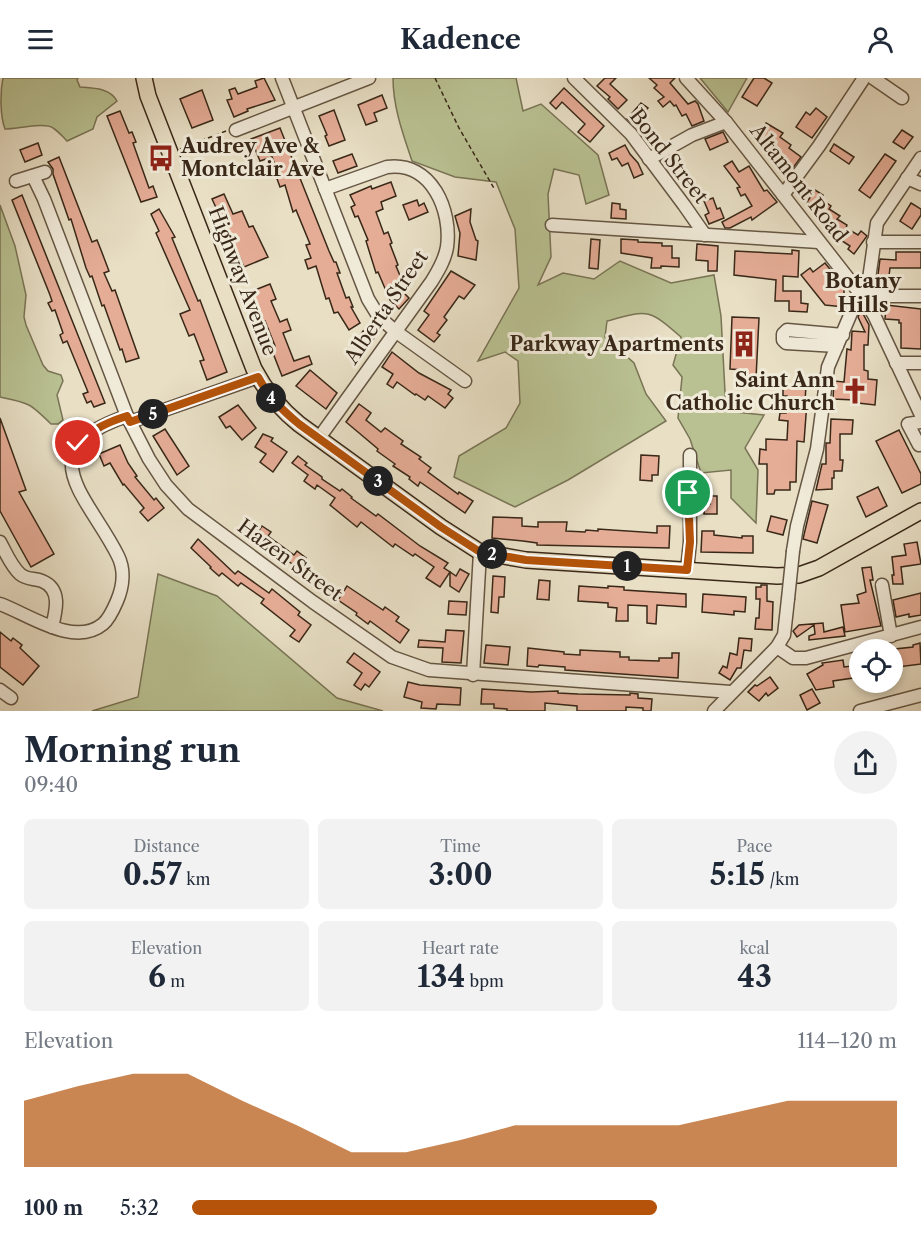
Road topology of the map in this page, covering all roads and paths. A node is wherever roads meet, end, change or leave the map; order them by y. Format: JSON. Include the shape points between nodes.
{"nodes":[{"id":1,"x":144,"y":78,"type":"edge"},
{"id":2,"x":282,"y":78,"type":"edge"},
{"id":3,"x":369,"y":78,"type":"edge"},
{"id":4,"x":435,"y":78,"type":"edge"},
{"id":5,"x":574,"y":78,"type":"edge"},
{"id":6,"x":686,"y":78,"type":"edge"},
{"id":7,"x":864,"y":78,"type":"edge"},
{"id":8,"x":873,"y":78,"type":"edge"},
{"id":9,"x":344,"y":82,"type":"edge"},
{"id":10,"x":902,"y":98,"type":"dead end"},
{"id":11,"x":293,"y":107,"type":"junction"},
{"id":12,"x":726,"y":122,"type":"junction"},
{"id":13,"x":236,"y":130,"type":"joint"},
{"id":14,"x":170,"y":153,"type":"junction"},
{"id":15,"x":921,"y":158,"type":"edge"},
{"id":16,"x":649,"y":159,"type":"junction"},
{"id":17,"x":907,"y":178,"type":"junction"},
{"id":18,"x":16,"y":181,"type":"dead end"},
{"id":19,"x":921,"y":184,"type":"edge"},
{"id":20,"x":325,"y":189,"type":"junction"},
{"id":21,"x":495,"y":190,"type":"dead end"},
{"id":22,"x":783,"y":195,"type":"junction"},
{"id":23,"x":552,"y":225,"type":"dead end"},
{"id":24,"x":705,"y":235,"type":"junction"},
{"id":25,"x":819,"y":242,"type":"junction"},
{"id":26,"x":873,"y":242,"type":"junction"},
{"id":27,"x":921,"y":242,"type":"edge"},
{"id":28,"x":862,"y":296,"type":"junction"},
{"id":29,"x":921,"y":296,"type":"edge"},
{"id":30,"x":395,"y":331,"type":"junction"},
{"id":31,"x":843,"y":334,"type":"junction"},
{"id":32,"x":837,"y":346,"type":"junction"},
{"id":33,"x":896,"y":363,"type":"junction"},
{"id":34,"x":921,"y":363,"type":"edge"},
{"id":35,"x":258,"y":377,"type":"junction"},
{"id":36,"x":465,"y":381,"type":"dead end"},
{"id":37,"x":921,"y":415,"type":"edge"},
{"id":38,"x":128,"y":419,"type":"junction"},
{"id":39,"x":921,"y":422,"type":"edge"},
{"id":40,"x":319,"y":438,"type":"junction"},
{"id":41,"x":919,"y":445,"type":"dead end"},
{"id":42,"x":690,"y":455,"type":"dead end"},
{"id":43,"x":921,"y":511,"type":"edge"},
{"id":44,"x":0,"y":542,"type":"edge"},
{"id":45,"x":480,"y":552,"type":"junction"},
{"id":46,"x":687,"y":570,"type":"junction"},
{"id":47,"x":882,"y":585,"type":"dead end"},
{"id":48,"x":0,"y":604,"type":"edge"},
{"id":49,"x":52,"y":627,"type":"junction"},
{"id":50,"x":921,"y":627,"type":"edge"},
{"id":51,"x":891,"y":636,"type":"junction"},
{"id":52,"x":777,"y":647,"type":"junction"},
{"id":53,"x":473,"y":675,"type":"junction"},
{"id":54,"x":0,"y":690,"type":"edge"},
{"id":55,"x":731,"y":692,"type":"junction"},
{"id":56,"x":921,"y":695,"type":"edge"},
{"id":57,"x":11,"y":698,"type":"dead end"},
{"id":58,"x":714,"y":711,"type":"edge"},
{"id":59,"x":860,"y":711,"type":"edge"}],
"edges":[{"from":1,"to":14,"type":"main road","name":"Highway Avenue"},
{"from":2,"to":11,"type":"street"},
{"from":3,"to":9,"type":"street"},
{"from":4,"to":21,"type":"path"},
{"from":5,"to":16,"type":"street","name":"Bond Street","via":[[631,134]]},
{"from":6,"to":12,"type":"street","name":"Altamont Road"},
{"from":7,"to":22,"type":"street"},
{"from":8,"to":10,"type":"street"},
{"from":9,"to":11,"type":"street"},
{"from":11,"to":13,"type":"street"},
{"from":11,"to":20,"type":"street"},
{"from":12,"to":16,"type":"street","via":[[692,135]]},
{"from":12,"to":22,"type":"street","name":"Altamont Road"},
{"from":13,"to":14,"type":"path"},
{"from":14,"to":35,"type":"main road","name":"Highway Avenue"},
{"from":15,"to":17,"type":"street"},
{"from":16,"to":24,"type":"street","name":"Bond Street"},
{"from":17,"to":19,"type":"street"},
{"from":17,"to":26,"type":"street","via":[[878,223]]},
{"from":18,"to":38,"type":"street","name":"Hazen Street","via":[[39,174],[44,199]]},
{"from":20,"to":30,"type":"street","via":[[368,299]]},
{"from":20,"to":30,"type":"street","name":"Alberta Street","via":[[387,166],[423,175],[435,187],[447,229],[444,259]]},
{"from":22,"to":25,"type":"street","name":"Altamont Road"},
{"from":23,"to":24,"type":"street"},
{"from":24,"to":25,"type":"street"},
{"from":25,"to":28,"type":"street","name":"Altamont Road"},
{"from":26,"to":27,"type":"street"},
{"from":26,"to":28,"type":"street","via":[[868,286]]},
{"from":28,"to":29,"type":"street"},
{"from":28,"to":31,"type":"street"},
{"from":28,"to":33,"type":"street","name":"Altamont Road"},
{"from":30,"to":36,"type":"street"},
{"from":30,"to":40,"type":"street","name":"Alberta Street"},
{"from":31,"to":32,"type":"street"},
{"from":31,"to":32,"type":"street","via":[[787,330],[783,334],[786,343]]},
{"from":32,"to":52,"type":"street","bridge":true,"via":[[828,367],[817,449],[797,525],[784,635]]},
{"from":33,"to":34,"type":"street"},
{"from":33,"to":37,"type":"street","name":"Altamont Road"},
{"from":35,"to":38,"type":"street"},
{"from":35,"to":40,"type":"main road","name":"Highway Avenue","via":[[281,409]]},
{"from":38,"to":49,"type":"street","via":[[104,424],[89,433],[78,443],[71,468],[82,499],[121,563],[123,583],[118,599],[103,624],[69,633]]},
{"from":38,"to":53,"type":"street","name":"Hazen Street","via":[[166,486],[188,509],[241,549],[392,657],[429,670]]},
{"from":39,"to":41,"type":"street","via":[[908,424]]},
{"from":40,"to":45,"type":"main road","name":"Highway Avenue"},
{"from":42,"to":46,"type":"street"},
{"from":43,"to":46,"type":"main road","name":"Highway Avenue","via":[[806,573],[777,576]]},
{"from":44,"to":49,"type":"street","via":[[21,575],[50,586],[56,596]]},
{"from":45,"to":46,"type":"main road","name":"Highway Avenue","via":[[519,559]]},
{"from":45,"to":53,"type":"street"},
{"from":47,"to":51,"type":"street"},
{"from":48,"to":49,"type":"street"},
{"from":50,"to":51,"type":"street"},
{"from":51,"to":52,"type":"street","via":[[806,658],[794,658]]},
{"from":52,"to":55,"type":"street"},
{"from":53,"to":55,"type":"street","name":"Hazen Street"},
{"from":54,"to":57,"type":"street"},
{"from":55,"to":58,"type":"street"},
{"from":56,"to":59,"type":"street"}]}
